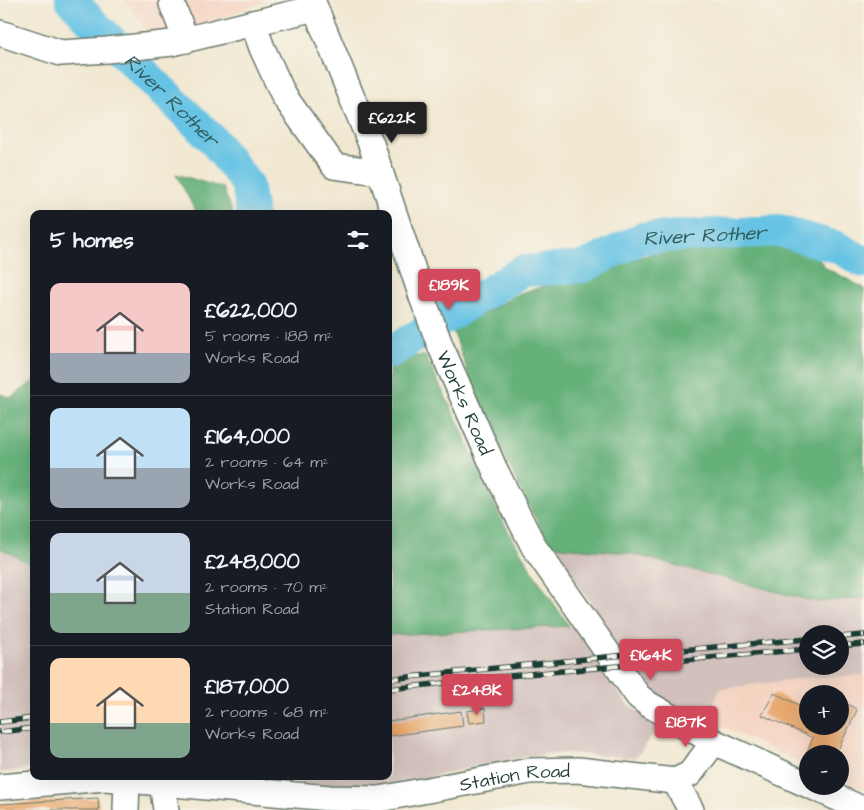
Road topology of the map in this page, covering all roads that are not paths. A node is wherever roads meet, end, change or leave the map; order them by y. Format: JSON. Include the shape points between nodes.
{"nodes":[{"id":1,"x":170,"y":1,"type":"edge"},
{"id":2,"x":313,"y":4,"type":"edge"},
{"id":3,"x":253,"y":23,"type":"junction"},
{"id":4,"x":0,"y":33,"type":"edge"},
{"id":5,"x":179,"y":41,"type":"junction"},
{"id":6,"x":380,"y":172,"type":"junction"},
{"id":7,"x":714,"y":742,"type":"junction"},
{"id":8,"x":79,"y":780,"type":"edge"},
{"id":9,"x":127,"y":780,"type":"joint"},
{"id":10,"x":675,"y":781,"type":"junction"},
{"id":11,"x":799,"y":781,"type":"edge"},
{"id":12,"x":162,"y":783,"type":"junction"},
{"id":13,"x":0,"y":786,"type":"edge"},
{"id":14,"x":830,"y":795,"type":"edge"},
{"id":15,"x":429,"y":800,"type":"edge"},
{"id":16,"x":236,"y":801,"type":"edge"},
{"id":17,"x":126,"y":810,"type":"edge"},
{"id":18,"x":166,"y":810,"type":"edge"},
{"id":19,"x":691,"y":810,"type":"edge"},
{"id":20,"x":864,"y":810,"type":"edge"}],
"edges":[{"from":1,"to":5,"type":"street"},
{"from":2,"to":3,"type":"street"},
{"from":2,"to":6,"type":"street","name":"Works Road"},
{"from":3,"to":5,"type":"street"},
{"from":3,"to":6,"type":"street","via":[[284,96],[334,166]]},
{"from":4,"to":5,"type":"street","via":[[61,53]]},
{"from":6,"to":7,"type":"street","name":"Works Road","via":[[438,340],[495,470],[534,548],[638,696]]},
{"from":7,"to":10,"type":"street","via":[[690,774]]},
{"from":7,"to":11,"type":"street","name":"Works Road"},
{"from":8,"to":13,"type":"street","name":"Station Road"},
{"from":9,"to":12,"type":"street","name":"Station Road"},
{"from":9,"to":17,"type":"street"},
{"from":10,"to":15,"type":"street","name":"Station Road","via":[[578,770],[530,771]]},
{"from":10,"to":19,"type":"street"},
{"from":12,"to":16,"type":"street","name":"Station Road"},
{"from":12,"to":18,"type":"street"},
{"from":14,"to":20,"type":"street","name":"Works Road"},
{"from":15,"to":16,"type":"street","name":"Station Road"}]}
